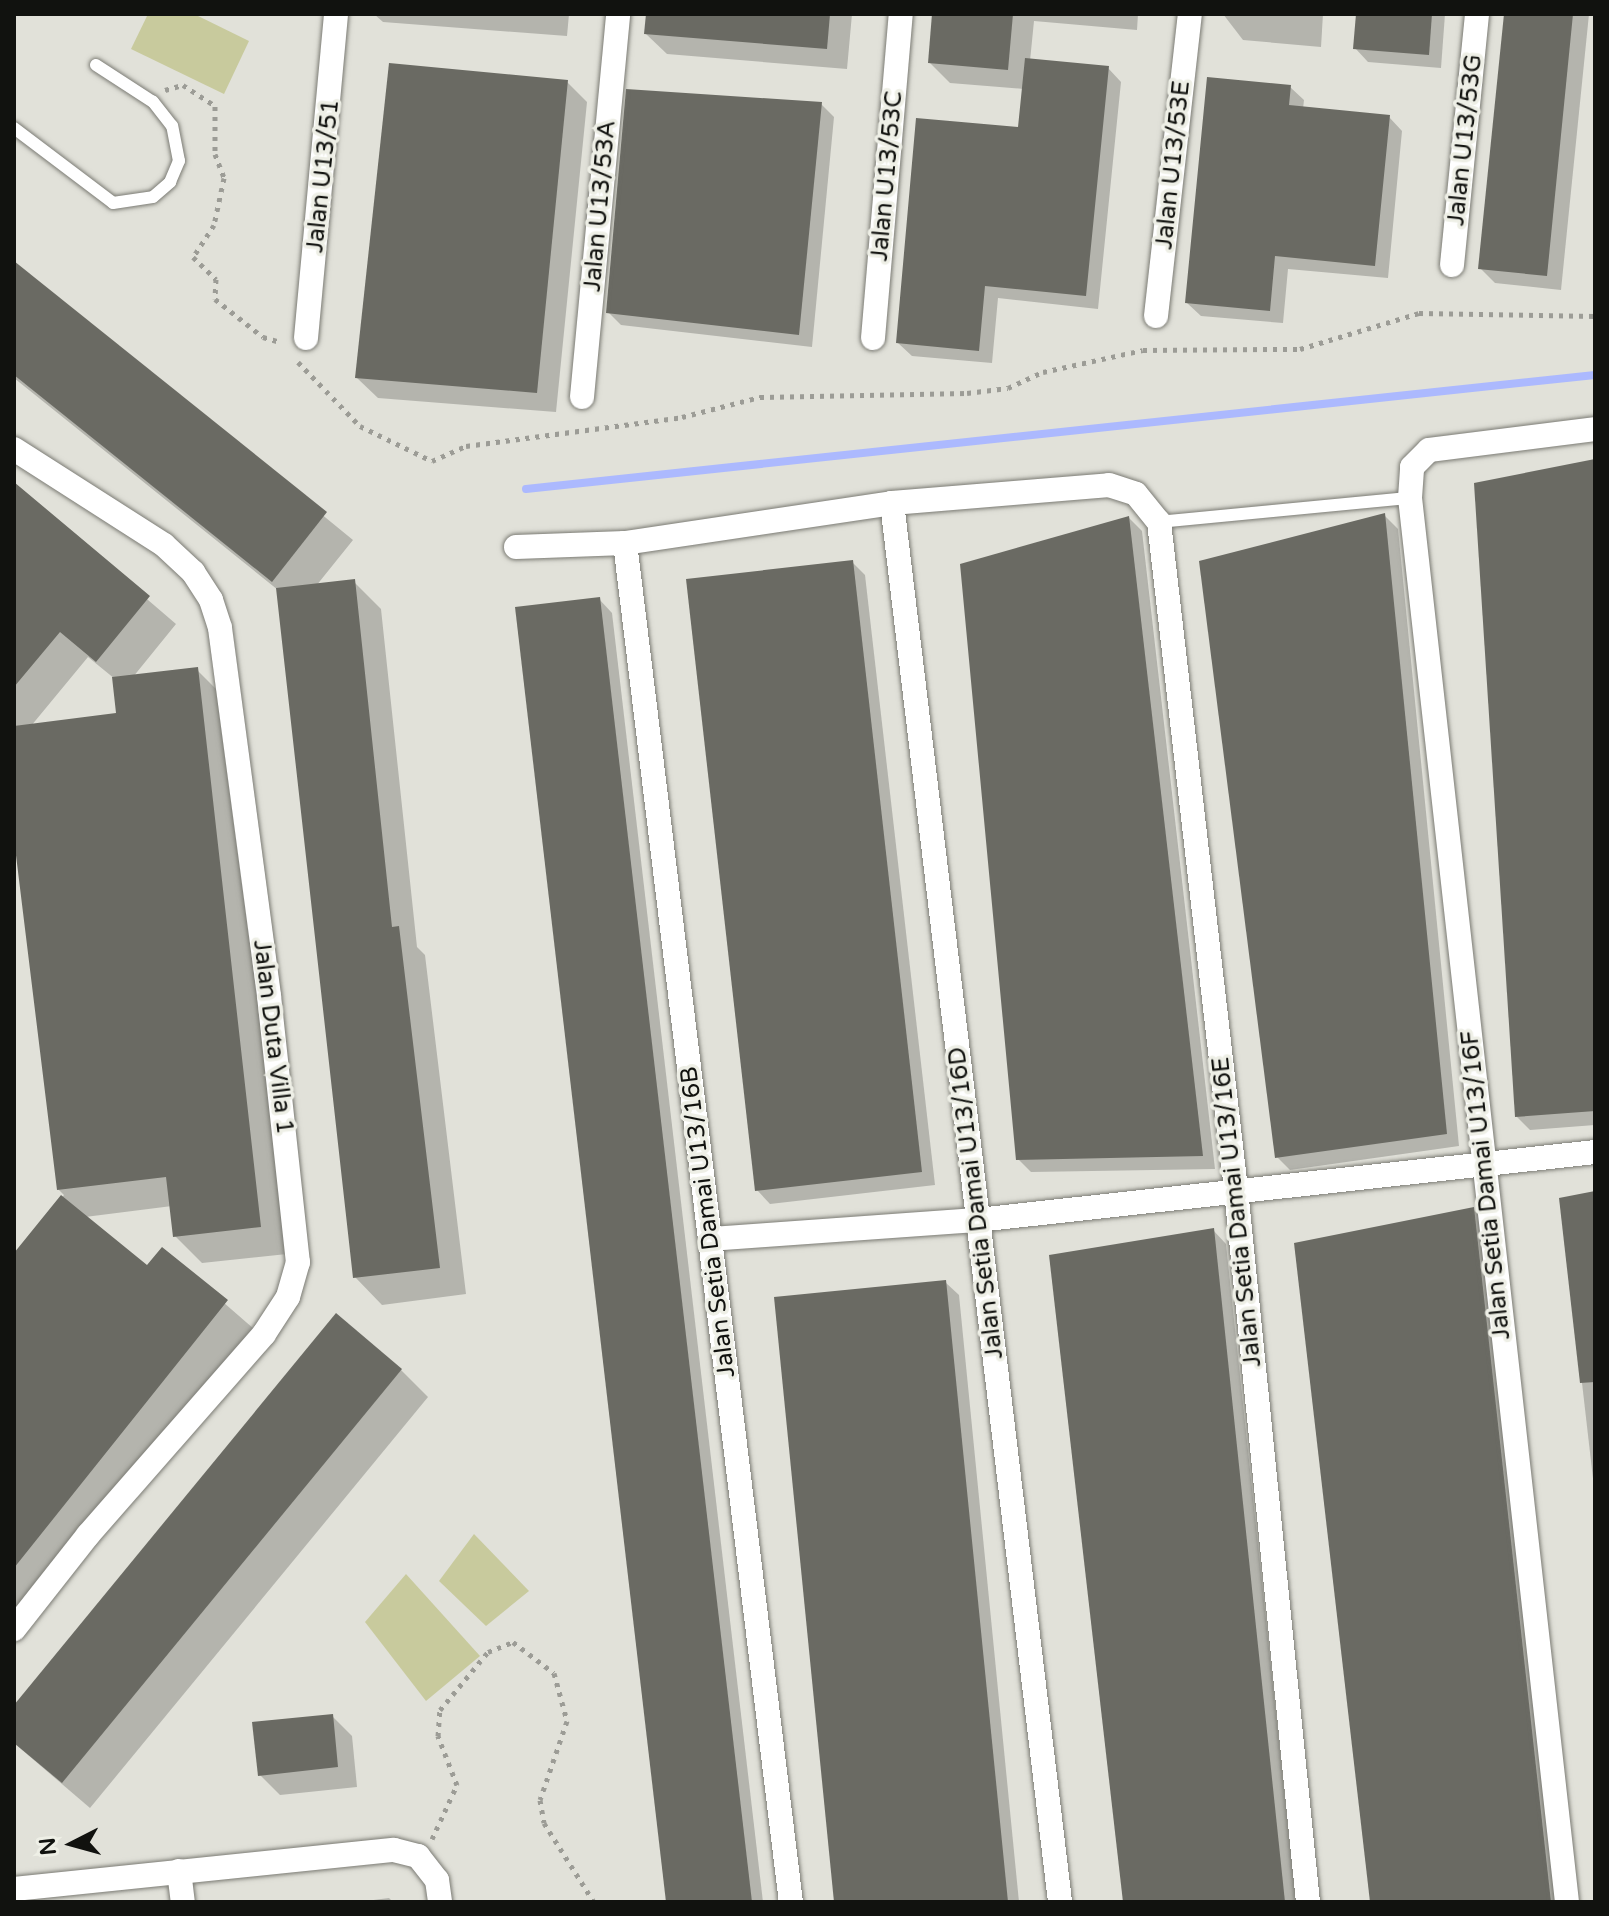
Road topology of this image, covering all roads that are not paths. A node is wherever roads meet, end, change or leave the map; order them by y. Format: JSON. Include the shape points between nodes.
{"nodes":[{"id":1,"x":336,"y":14,"type":"edge"},
{"id":2,"x":618,"y":14,"type":"edge"},
{"id":3,"x":901,"y":14,"type":"edge"},
{"id":4,"x":1190,"y":14,"type":"edge"},
{"id":5,"x":1477,"y":14,"type":"edge"},
{"id":6,"x":96,"y":65,"type":"dead end"},
{"id":7,"x":14,"y":128,"type":"edge"},
{"id":8,"x":1452,"y":265,"type":"dead end"},
{"id":9,"x":1156,"y":316,"type":"dead end"},
{"id":10,"x":306,"y":338,"type":"dead end"},
{"id":11,"x":873,"y":338,"type":"dead end"},
{"id":12,"x":582,"y":397,"type":"dead end"},
{"id":13,"x":1595,"y":429,"type":"edge"},
{"id":14,"x":14,"y":449,"type":"edge"},
{"id":15,"x":1410,"y":498,"type":"junction"},
{"id":16,"x":892,"y":503,"type":"junction"},
{"id":17,"x":1159,"y":522,"type":"junction"},
{"id":18,"x":625,"y":543,"type":"junction"},
{"id":19,"x":516,"y":547,"type":"dead end"},
{"id":20,"x":1595,"y":1152,"type":"edge"},
{"id":21,"x":1483,"y":1162,"type":"junction"},
{"id":22,"x":1236,"y":1190,"type":"junction"},
{"id":23,"x":978,"y":1220,"type":"junction"},
{"id":24,"x":710,"y":1239,"type":"junction"},
{"id":25,"x":14,"y":1629,"type":"edge"},
{"id":26,"x":179,"y":1871,"type":"junction"},
{"id":27,"x":14,"y":1889,"type":"edge"},
{"id":28,"x":183,"y":1902,"type":"edge"},
{"id":29,"x":440,"y":1902,"type":"edge"},
{"id":30,"x":791,"y":1902,"type":"edge"},
{"id":31,"x":1060,"y":1902,"type":"edge"},
{"id":32,"x":1308,"y":1902,"type":"edge"},
{"id":33,"x":1567,"y":1902,"type":"edge"}],
"edges":[{"from":1,"to":10,"type":"street","name":"Jalan U13/51"},
{"from":2,"to":12,"type":"street","name":"Jalan U13/53A"},
{"from":3,"to":11,"type":"street","name":"Jalan U13/53C"},
{"from":4,"to":9,"type":"street","name":"Jalan U13/53E"},
{"from":5,"to":8,"type":"street","name":"Jalan U13/53G"},
{"from":6,"to":7,"type":"lane","via":[[153,102],[172,126],[179,161],[170,182],[137,203],[113,203]]},
{"from":13,"to":15,"type":"street","name":"Jalan Setia Damai U13/16F","via":[[1429,450],[1412,467]]},
{"from":14,"to":25,"type":"street","name":"Jalan Duta Villa 1","via":[[164,545],[193,572],[211,600],[220,628],[269,996],[298,1262],[288,1297],[264,1334],[88,1535]]},
{"from":15,"to":17,"type":"lane"},
{"from":15,"to":21,"type":"street","name":"Jalan Setia Damai U13/16F"},
{"from":16,"to":17,"type":"street","via":[[1109,485],[1136,494]]},
{"from":16,"to":18,"type":"street"},
{"from":16,"to":23,"type":"street","name":"Jalan Setia Damai U13/16D"},
{"from":17,"to":22,"type":"street","name":"Jalan Setia Damai U13/16E"},
{"from":18,"to":19,"type":"street"},
{"from":18,"to":24,"type":"street","name":"Jalan Setia Damai U13/16B"},
{"from":20,"to":21,"type":"street"},
{"from":21,"to":22,"type":"street"},
{"from":21,"to":33,"type":"street","name":"Jalan Setia Damai U13/16F"},
{"from":22,"to":23,"type":"street"},
{"from":22,"to":32,"type":"street","name":"Jalan Setia Damai U13/16E"},
{"from":23,"to":24,"type":"street"},
{"from":23,"to":31,"type":"street","name":"Jalan Setia Damai U13/16D"},
{"from":24,"to":30,"type":"street","name":"Jalan Setia Damai U13/16B"},
{"from":26,"to":27,"type":"street"},
{"from":26,"to":28,"type":"street"},
{"from":26,"to":29,"type":"street","via":[[394,1850],[418,1856],[437,1880]]}]}
